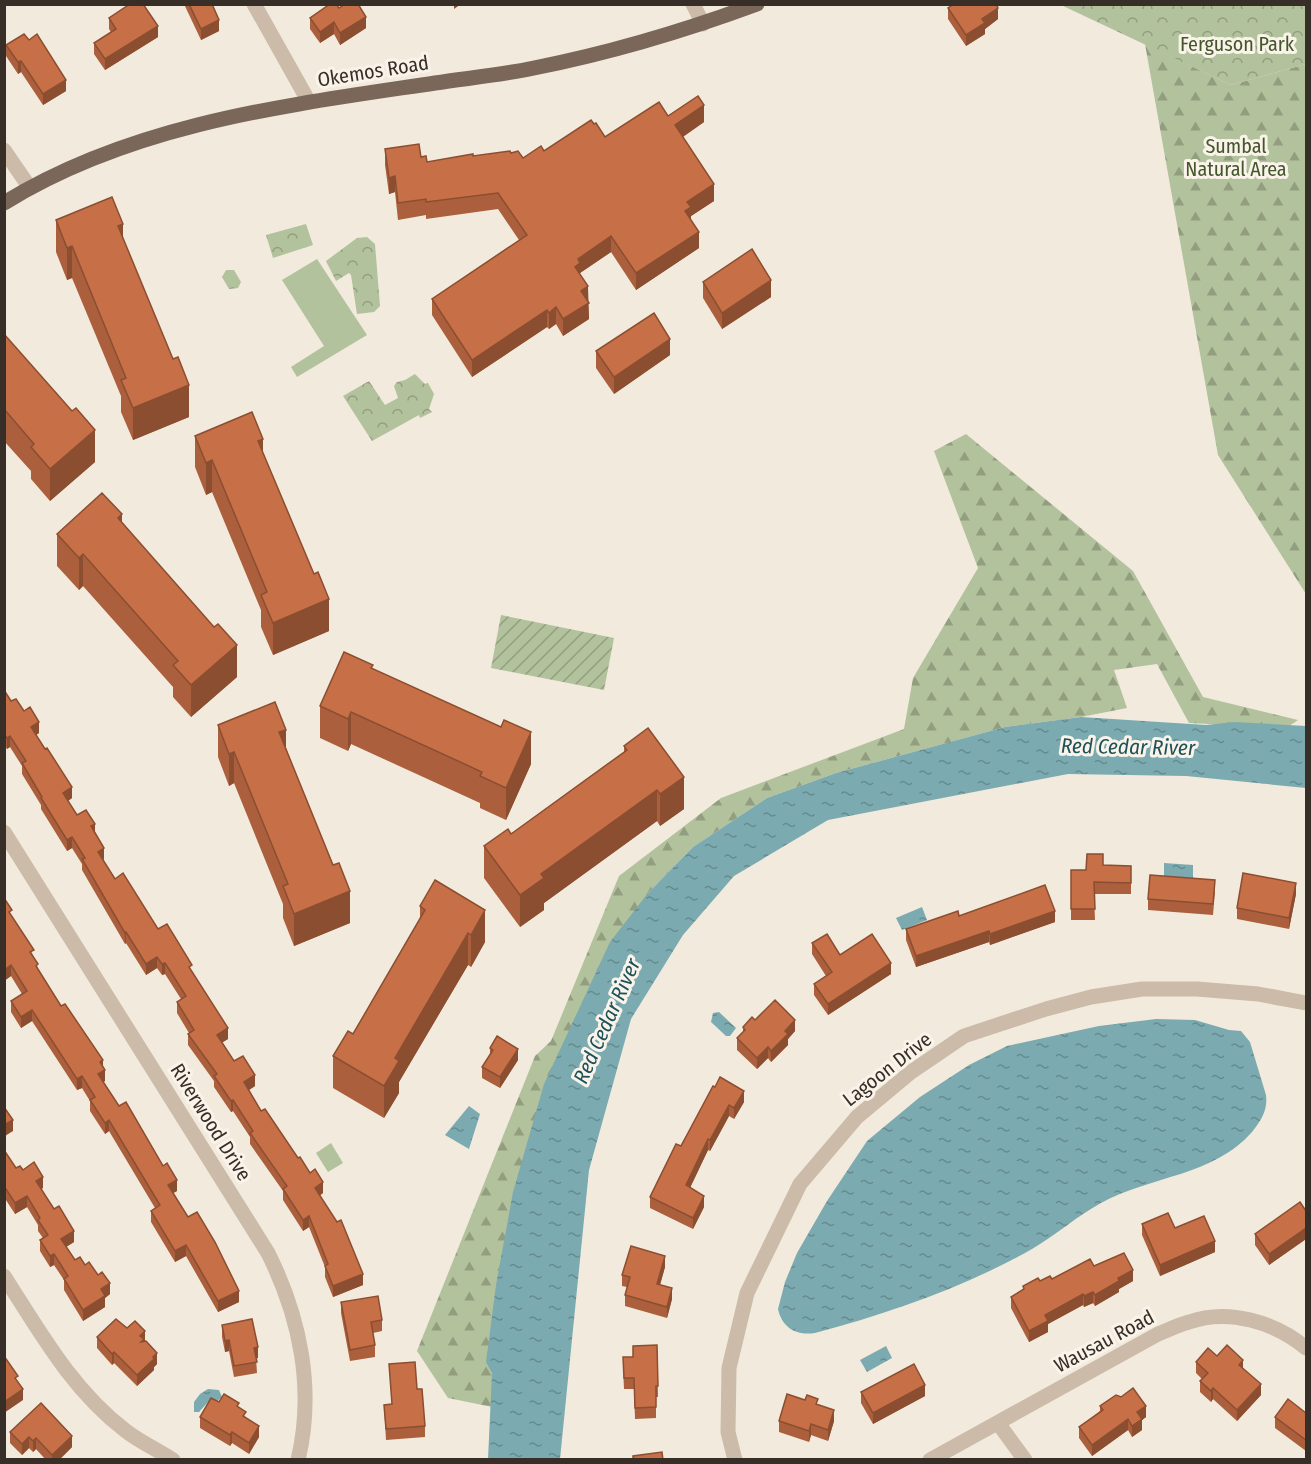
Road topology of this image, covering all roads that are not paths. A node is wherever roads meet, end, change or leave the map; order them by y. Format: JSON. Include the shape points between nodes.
{"nodes":[{"id":1,"x":254,"y":4,"type":"edge"},
{"id":2,"x":693,"y":4,"type":"edge"},
{"id":3,"x":757,"y":4,"type":"edge"},
{"id":4,"x":703,"y":24,"type":"junction"},
{"id":5,"x":309,"y":102,"type":"junction"},
{"id":6,"x":4,"y":150,"type":"edge"},
{"id":7,"x":30,"y":188,"type":"junction"},
{"id":8,"x":4,"y":203,"type":"edge"},
{"id":9,"x":4,"y":832,"type":"edge"},
{"id":10,"x":1306,"y":1003,"type":"edge"},
{"id":11,"x":4,"y":1276,"type":"edge"},
{"id":12,"x":1304,"y":1341,"type":"edge"},
{"id":13,"x":998,"y":1423,"type":"junction"},
{"id":14,"x":173,"y":1460,"type":"edge"},
{"id":15,"x":298,"y":1460,"type":"edge"},
{"id":16,"x":735,"y":1460,"type":"edge"},
{"id":17,"x":930,"y":1460,"type":"edge"},
{"id":18,"x":1025,"y":1460,"type":"edge"}],
"edges":[{"from":1,"to":5,"type":"street"},
{"from":2,"to":4,"type":"street"},
{"from":3,"to":4,"type":"main road","name":"Okemos Road"},
{"from":4,"to":5,"type":"main road","name":"Okemos Road","via":[[532,69]]},
{"from":5,"to":7,"type":"main road","name":"Okemos Road","via":[[149,138],[91,159]]},
{"from":6,"to":7,"type":"street"},
{"from":7,"to":8,"type":"main road","name":"Okemos Road"},
{"from":9,"to":15,"type":"street","name":"Riverwood Drive","via":[[280,1277],[297,1326],[305,1377],[304,1426]]},
{"from":10,"to":16,"type":"street","name":"Lagoon Drive","via":[[1197,989],[1142,989],[1091,997],[964,1036],[911,1072],[857,1117],[800,1184],[747,1293],[729,1368],[728,1432]]},
{"from":11,"to":14,"type":"street","via":[[59,1363],[80,1387],[127,1432]]},
{"from":12,"to":13,"type":"street","name":"Wausau Road","via":[[1233,1316],[1190,1321],[1158,1334]]},
{"from":13,"to":17,"type":"street","name":"Wausau Road"},
{"from":13,"to":18,"type":"street"}]}
